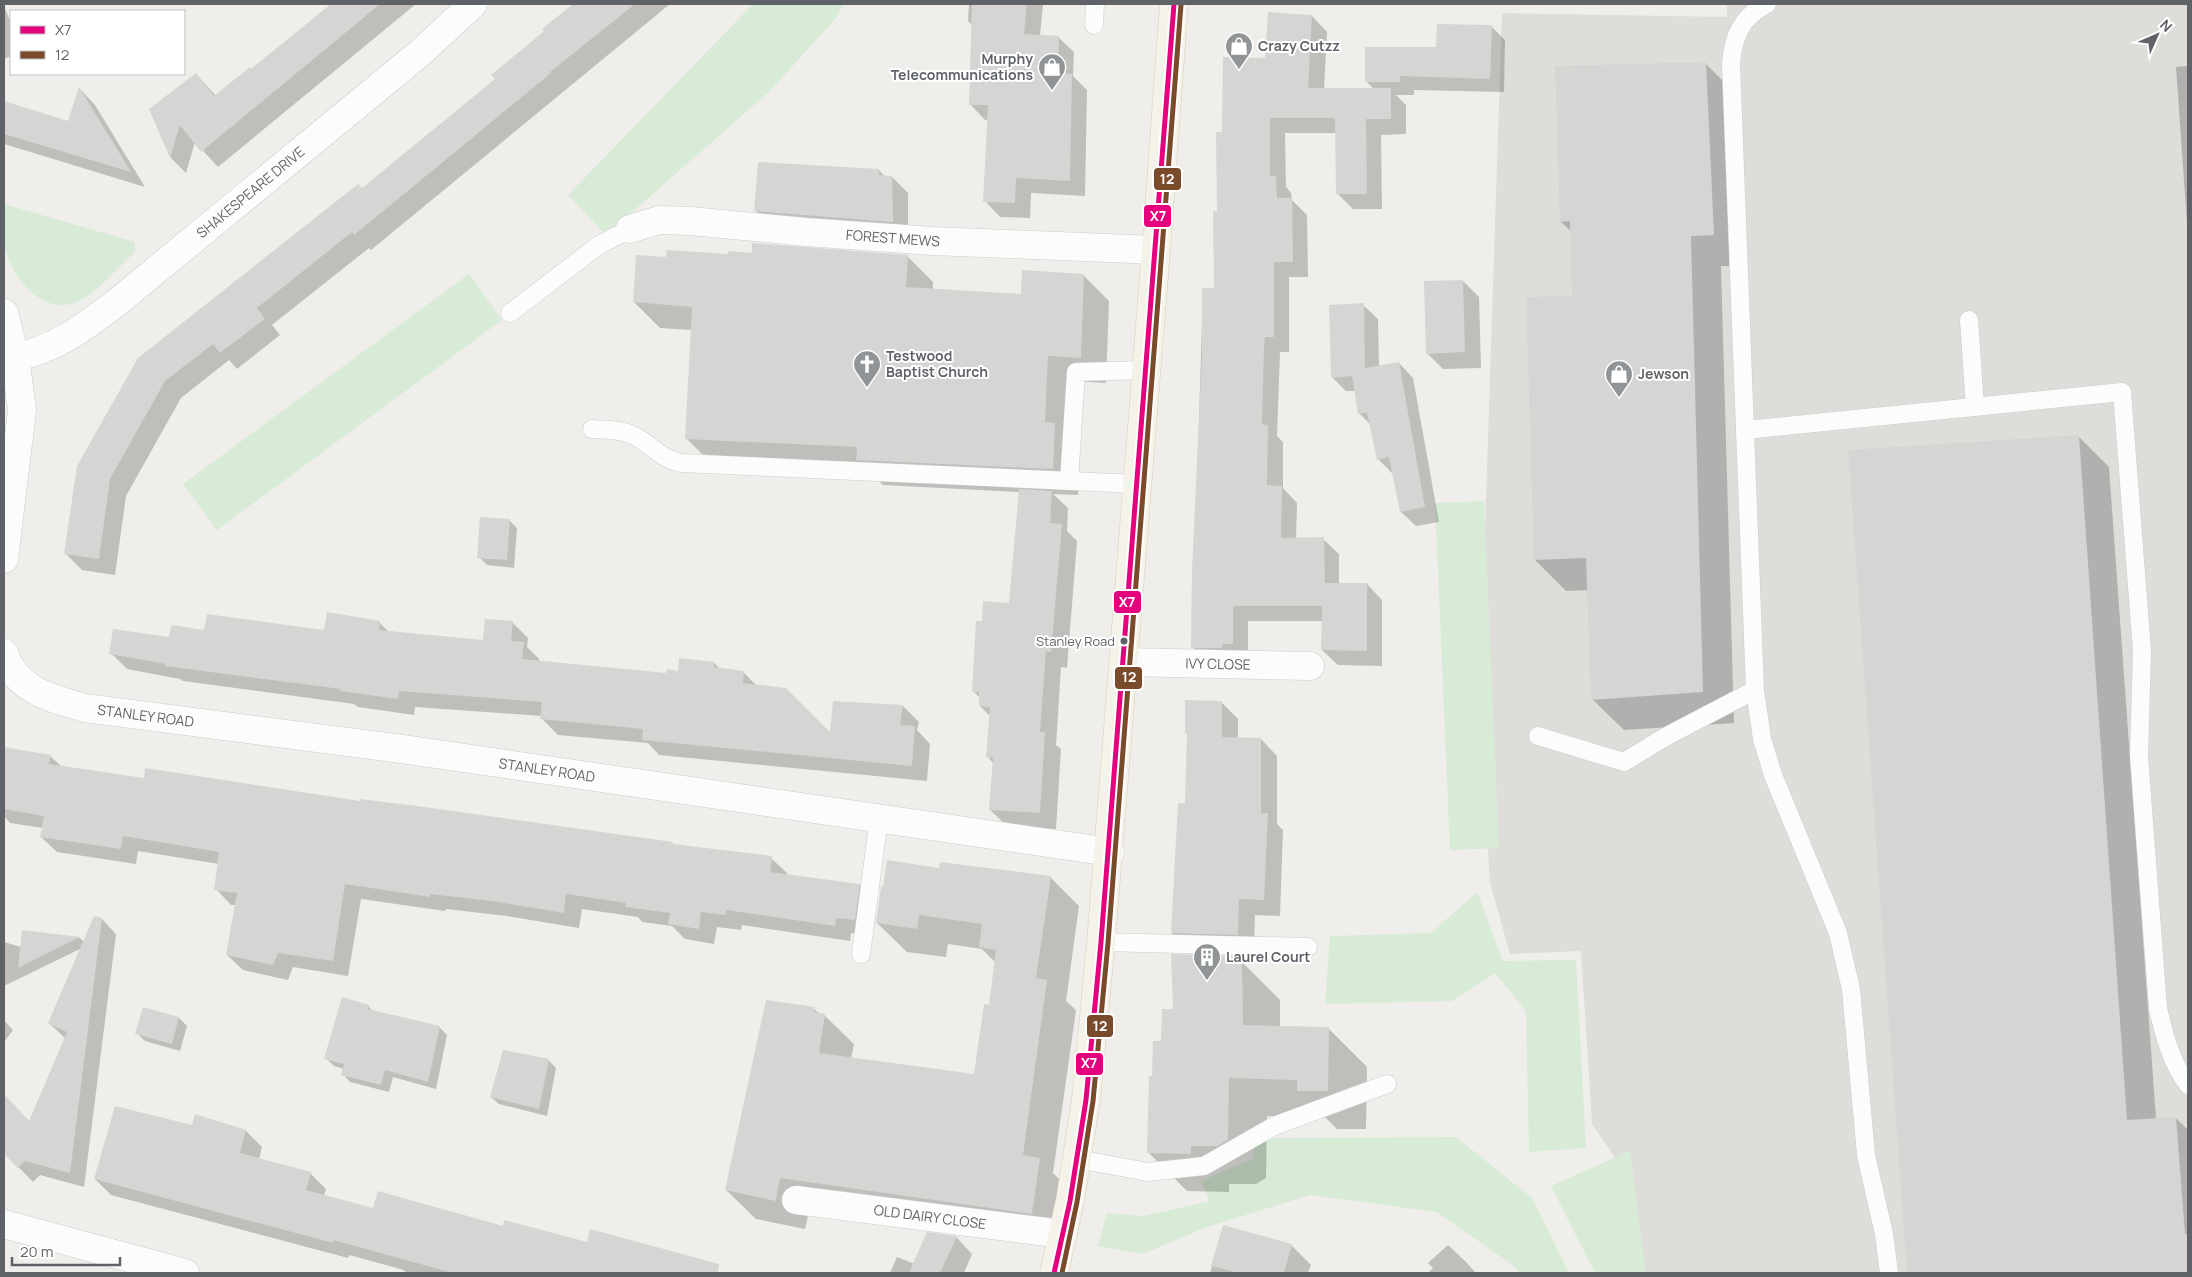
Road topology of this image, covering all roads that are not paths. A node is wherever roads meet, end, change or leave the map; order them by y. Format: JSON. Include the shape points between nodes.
{"nodes":[{"id":1,"x":473,"y":4,"type":"edge"},
{"id":2,"x":1095,"y":4,"type":"edge"},
{"id":3,"x":1174,"y":4,"type":"edge"},
{"id":4,"x":1760,"y":7,"type":"edge"},
{"id":5,"x":1094,"y":25,"type":"dead end"},
{"id":6,"x":630,"y":229,"type":"joint"},
{"id":7,"x":1156,"y":250,"type":"junction"},
{"id":8,"x":4,"y":313,"type":"edge"},
{"id":9,"x":510,"y":313,"type":"dead end"},
{"id":10,"x":1969,"y":320,"type":"dead end"},
{"id":11,"x":15,"y":357,"type":"junction"},
{"id":12,"x":1147,"y":370,"type":"junction"},
{"id":13,"x":1975,"y":407,"type":"junction"},
{"id":14,"x":592,"y":429,"type":"dead end"},
{"id":15,"x":1745,"y":430,"type":"junction"},
{"id":16,"x":1069,"y":481,"type":"junction"},
{"id":17,"x":1138,"y":484,"type":"junction"},
{"id":18,"x":4,"y":559,"type":"edge"},
{"id":19,"x":4,"y":653,"type":"edge"},
{"id":20,"x":1124,"y":662,"type":"junction"},
{"id":21,"x":1310,"y":666,"type":"dead end"},
{"id":22,"x":1755,"y":690,"type":"junction"},
{"id":23,"x":1538,"y":736,"type":"dead end"},
{"id":24,"x":879,"y":818,"type":"junction"},
{"id":25,"x":1110,"y":852,"type":"junction"},
{"id":26,"x":1101,"y":942,"type":"junction"},
{"id":27,"x":1308,"y":947,"type":"dead end"},
{"id":28,"x":860,"y":954,"type":"dead end"},
{"id":29,"x":1387,"y":1084,"type":"dead end"},
{"id":30,"x":2188,"y":1085,"type":"edge"},
{"id":31,"x":1077,"y":1159,"type":"junction"},
{"id":32,"x":796,"y":1200,"type":"dead end"},
{"id":33,"x":4,"y":1224,"type":"edge"},
{"id":34,"x":1063,"y":1234,"type":"junction"},
{"id":35,"x":185,"y":1273,"type":"edge"},
{"id":36,"x":1054,"y":1273,"type":"edge"},
{"id":37,"x":1889,"y":1273,"type":"edge"}],
"edges":[{"from":1,"to":11,"type":"street","name":"SHAKESPEARE DRIVE","via":[[420,53],[99,316],[51,347]]},
{"from":2,"to":5,"type":"lane"},
{"from":3,"to":7,"type":"main road"},
{"from":4,"to":15,"type":"lane","via":[[1742,25],[1732,44],[1731,64]]},
{"from":6,"to":7,"type":"street","name":"FOREST MEWS","via":[[659,220],[691,221],[933,241]]},
{"from":6,"to":9,"type":"lane","via":[[599,245]]},
{"from":7,"to":12,"type":"main road"},
{"from":8,"to":11,"type":"street"},
{"from":10,"to":13,"type":"lane"},
{"from":11,"to":18,"type":"street","via":[[22,410]]},
{"from":12,"to":16,"type":"lane","via":[[1076,372]]},
{"from":12,"to":17,"type":"main road"},
{"from":13,"to":15,"type":"lane"},
{"from":13,"to":30,"type":"lane","via":[[2122,392],[2142,651],[2139,756],[2158,1008],[2170,1050]]},
{"from":14,"to":16,"type":"lane","via":[[627,433],[660,456],[681,463]]},
{"from":15,"to":22,"type":"lane"},
{"from":16,"to":17,"type":"lane"},
{"from":17,"to":20,"type":"main road"},
{"from":19,"to":24,"type":"street","name":"STANLEY ROAD","via":[[6,661],[22,682],[46,697],[85,708],[402,749]]},
{"from":20,"to":21,"type":"street","name":"IVY CLOSE"},
{"from":20,"to":25,"type":"main road"},
{"from":22,"to":23,"type":"lane","via":[[1624,762]]},
{"from":22,"to":37,"type":"lane","via":[[1762,739],[1773,775],[1838,933],[1846,962],[1866,1156],[1884,1234]]},
{"from":24,"to":25,"type":"street","name":"STANLEY ROAD"},
{"from":24,"to":28,"type":"lane"},
{"from":25,"to":26,"type":"main road"},
{"from":26,"to":27,"type":"lane"},
{"from":26,"to":31,"type":"main road"},
{"from":29,"to":31,"type":"lane","via":[[1274,1126],[1204,1166],[1148,1172]]},
{"from":31,"to":34,"type":"main road"},
{"from":32,"to":34,"type":"street","name":"OLD DAIRY CLOSE"},
{"from":33,"to":35,"type":"street"},
{"from":34,"to":36,"type":"main road"}]}
